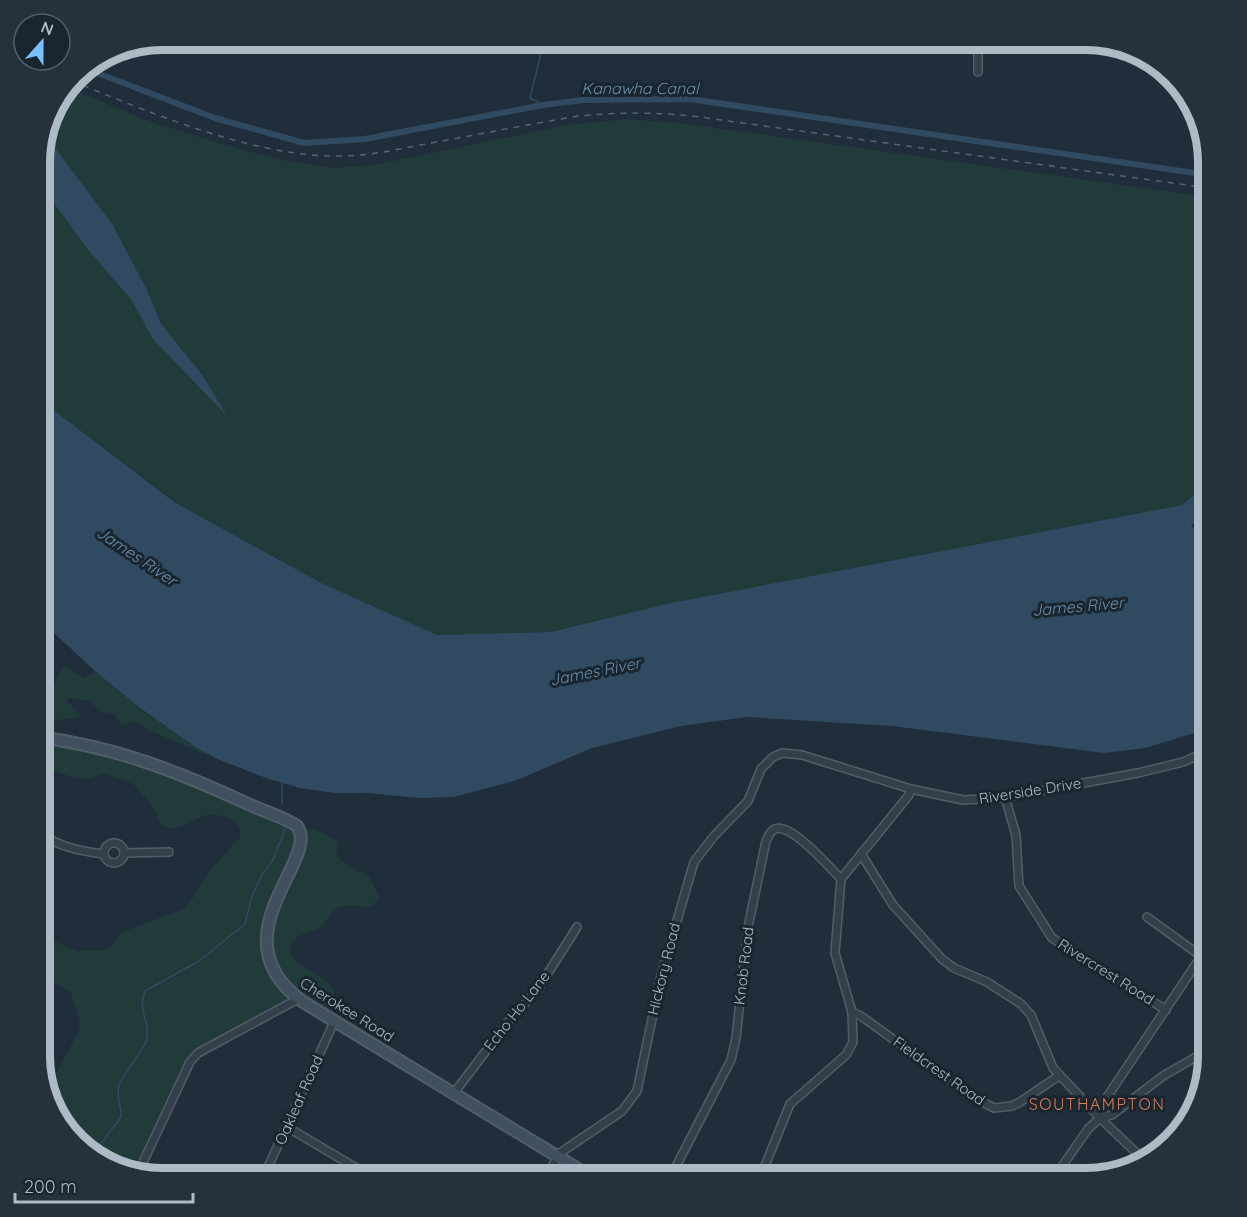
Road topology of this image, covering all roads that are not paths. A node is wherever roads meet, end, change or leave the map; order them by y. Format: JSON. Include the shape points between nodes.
{"nodes":[{"id":1,"x":978,"y":50,"type":"edge"},
{"id":2,"x":978,"y":72,"type":"dead end"},
{"id":3,"x":50,"y":739,"type":"edge"},
{"id":4,"x":782,"y":753,"type":"joint"},
{"id":5,"x":1198,"y":755,"type":"edge"},
{"id":6,"x":911,"y":789,"type":"junction"},
{"id":7,"x":1005,"y":797,"type":"junction"},
{"id":8,"x":50,"y":839,"type":"edge"},
{"id":9,"x":169,"y":852,"type":"dead end"},
{"id":10,"x":124,"y":853,"type":"junction"},
{"id":11,"x":104,"y":854,"type":"junction"},
{"id":12,"x":861,"y":854,"type":"junction"},
{"id":13,"x":841,"y":879,"type":"junction"},
{"id":14,"x":1148,"y":917,"type":"dead end"},
{"id":15,"x":577,"y":927,"type":"dead end"},
{"id":16,"x":1198,"y":954,"type":"edge"},
{"id":17,"x":1198,"y":963,"type":"edge"},
{"id":18,"x":298,"y":999,"type":"junction"},
{"id":19,"x":1166,"y":1010,"type":"junction"},
{"id":20,"x":852,"y":1012,"type":"junction"},
{"id":21,"x":334,"y":1022,"type":"junction"},
{"id":22,"x":1198,"y":1056,"type":"edge"},
{"id":23,"x":1060,"y":1075,"type":"junction"},
{"id":24,"x":454,"y":1093,"type":"junction"},
{"id":25,"x":1099,"y":1118,"type":"junction"},
{"id":26,"x":287,"y":1127,"type":"junction"},
{"id":27,"x":1138,"y":1155,"type":"edge"},
{"id":28,"x":557,"y":1157,"type":"junction"},
{"id":29,"x":142,"y":1165,"type":"edge"},
{"id":30,"x":268,"y":1168,"type":"edge"},
{"id":31,"x":356,"y":1168,"type":"edge"},
{"id":32,"x":551,"y":1168,"type":"edge"},
{"id":33,"x":576,"y":1168,"type":"edge"},
{"id":34,"x":675,"y":1168,"type":"edge"},
{"id":35,"x":763,"y":1168,"type":"edge"},
{"id":36,"x":1061,"y":1168,"type":"edge"}],
"edges":[{"from":1,"to":2,"type":"street"},
{"from":3,"to":18,"type":"street","name":"Cherokee Road","via":[[158,765],[297,826],[302,835],[301,846],[274,904],[267,937],[275,972],[282,985]]},
{"from":4,"to":6,"type":"street","name":"Riverside Drive","via":[[802,754]]},
{"from":4,"to":28,"type":"street","name":"Hickory Road","via":[[765,764],[748,801],[694,862],[661,976],[637,1091],[622,1112]]},
{"from":5,"to":7,"type":"street","name":"Riverside Drive","via":[[1137,774]]},
{"from":6,"to":7,"type":"street","name":"Riverside Drive","via":[[963,800]]},
{"from":6,"to":12,"type":"street"},
{"from":7,"to":19,"type":"street","name":"Rivercrest Road","via":[[1016,835],[1019,886],[1052,938]]},
{"from":8,"to":11,"type":"street","via":[[66,847]]},
{"from":9,"to":10,"type":"street"},
{"from":10,"to":11,"type":"street","via":[[114,863]]},
{"from":10,"to":11,"type":"street","via":[[115,844],[109,845]]},
{"from":12,"to":13,"type":"street"},
{"from":12,"to":23,"type":"street","via":[[893,905],[942,959],[987,982],[1031,1014],[1045,1052]]},
{"from":13,"to":20,"type":"street","via":[[835,953]]},
{"from":13,"to":34,"type":"street","name":"Knob Road","via":[[791,832],[777,828],[766,840],[748,927],[731,1060]]},
{"from":14,"to":16,"type":"street"},
{"from":15,"to":24,"type":"street","name":"Echo Ho Lane","via":[[538,989]]},
{"from":17,"to":19,"type":"street"},
{"from":18,"to":21,"type":"street","name":"Cherokee Road"},
{"from":18,"to":29,"type":"street","via":[[198,1053],[190,1062]]},
{"from":19,"to":25,"type":"street","via":[[1101,1106]]},
{"from":20,"to":23,"type":"street","name":"Fieldcrest Road","via":[[994,1108],[1020,1102]]},
{"from":20,"to":35,"type":"street","via":[[853,1042],[846,1055],[790,1104]]},
{"from":21,"to":24,"type":"street","name":"Cherokee Road"},
{"from":21,"to":26,"type":"street","name":"Oakleaf Road"},
{"from":22,"to":25,"type":"street","via":[[1163,1076],[1112,1115]]},
{"from":23,"to":25,"type":"street"},
{"from":24,"to":28,"type":"street","name":"Cherokee Road"},
{"from":25,"to":27,"type":"street"},
{"from":25,"to":36,"type":"street"},
{"from":26,"to":30,"type":"street","name":"Oakleaf Road"},
{"from":26,"to":31,"type":"street"},
{"from":28,"to":32,"type":"street","name":"Hickory Road"},
{"from":28,"to":33,"type":"street","name":"Cherokee Road"}]}
